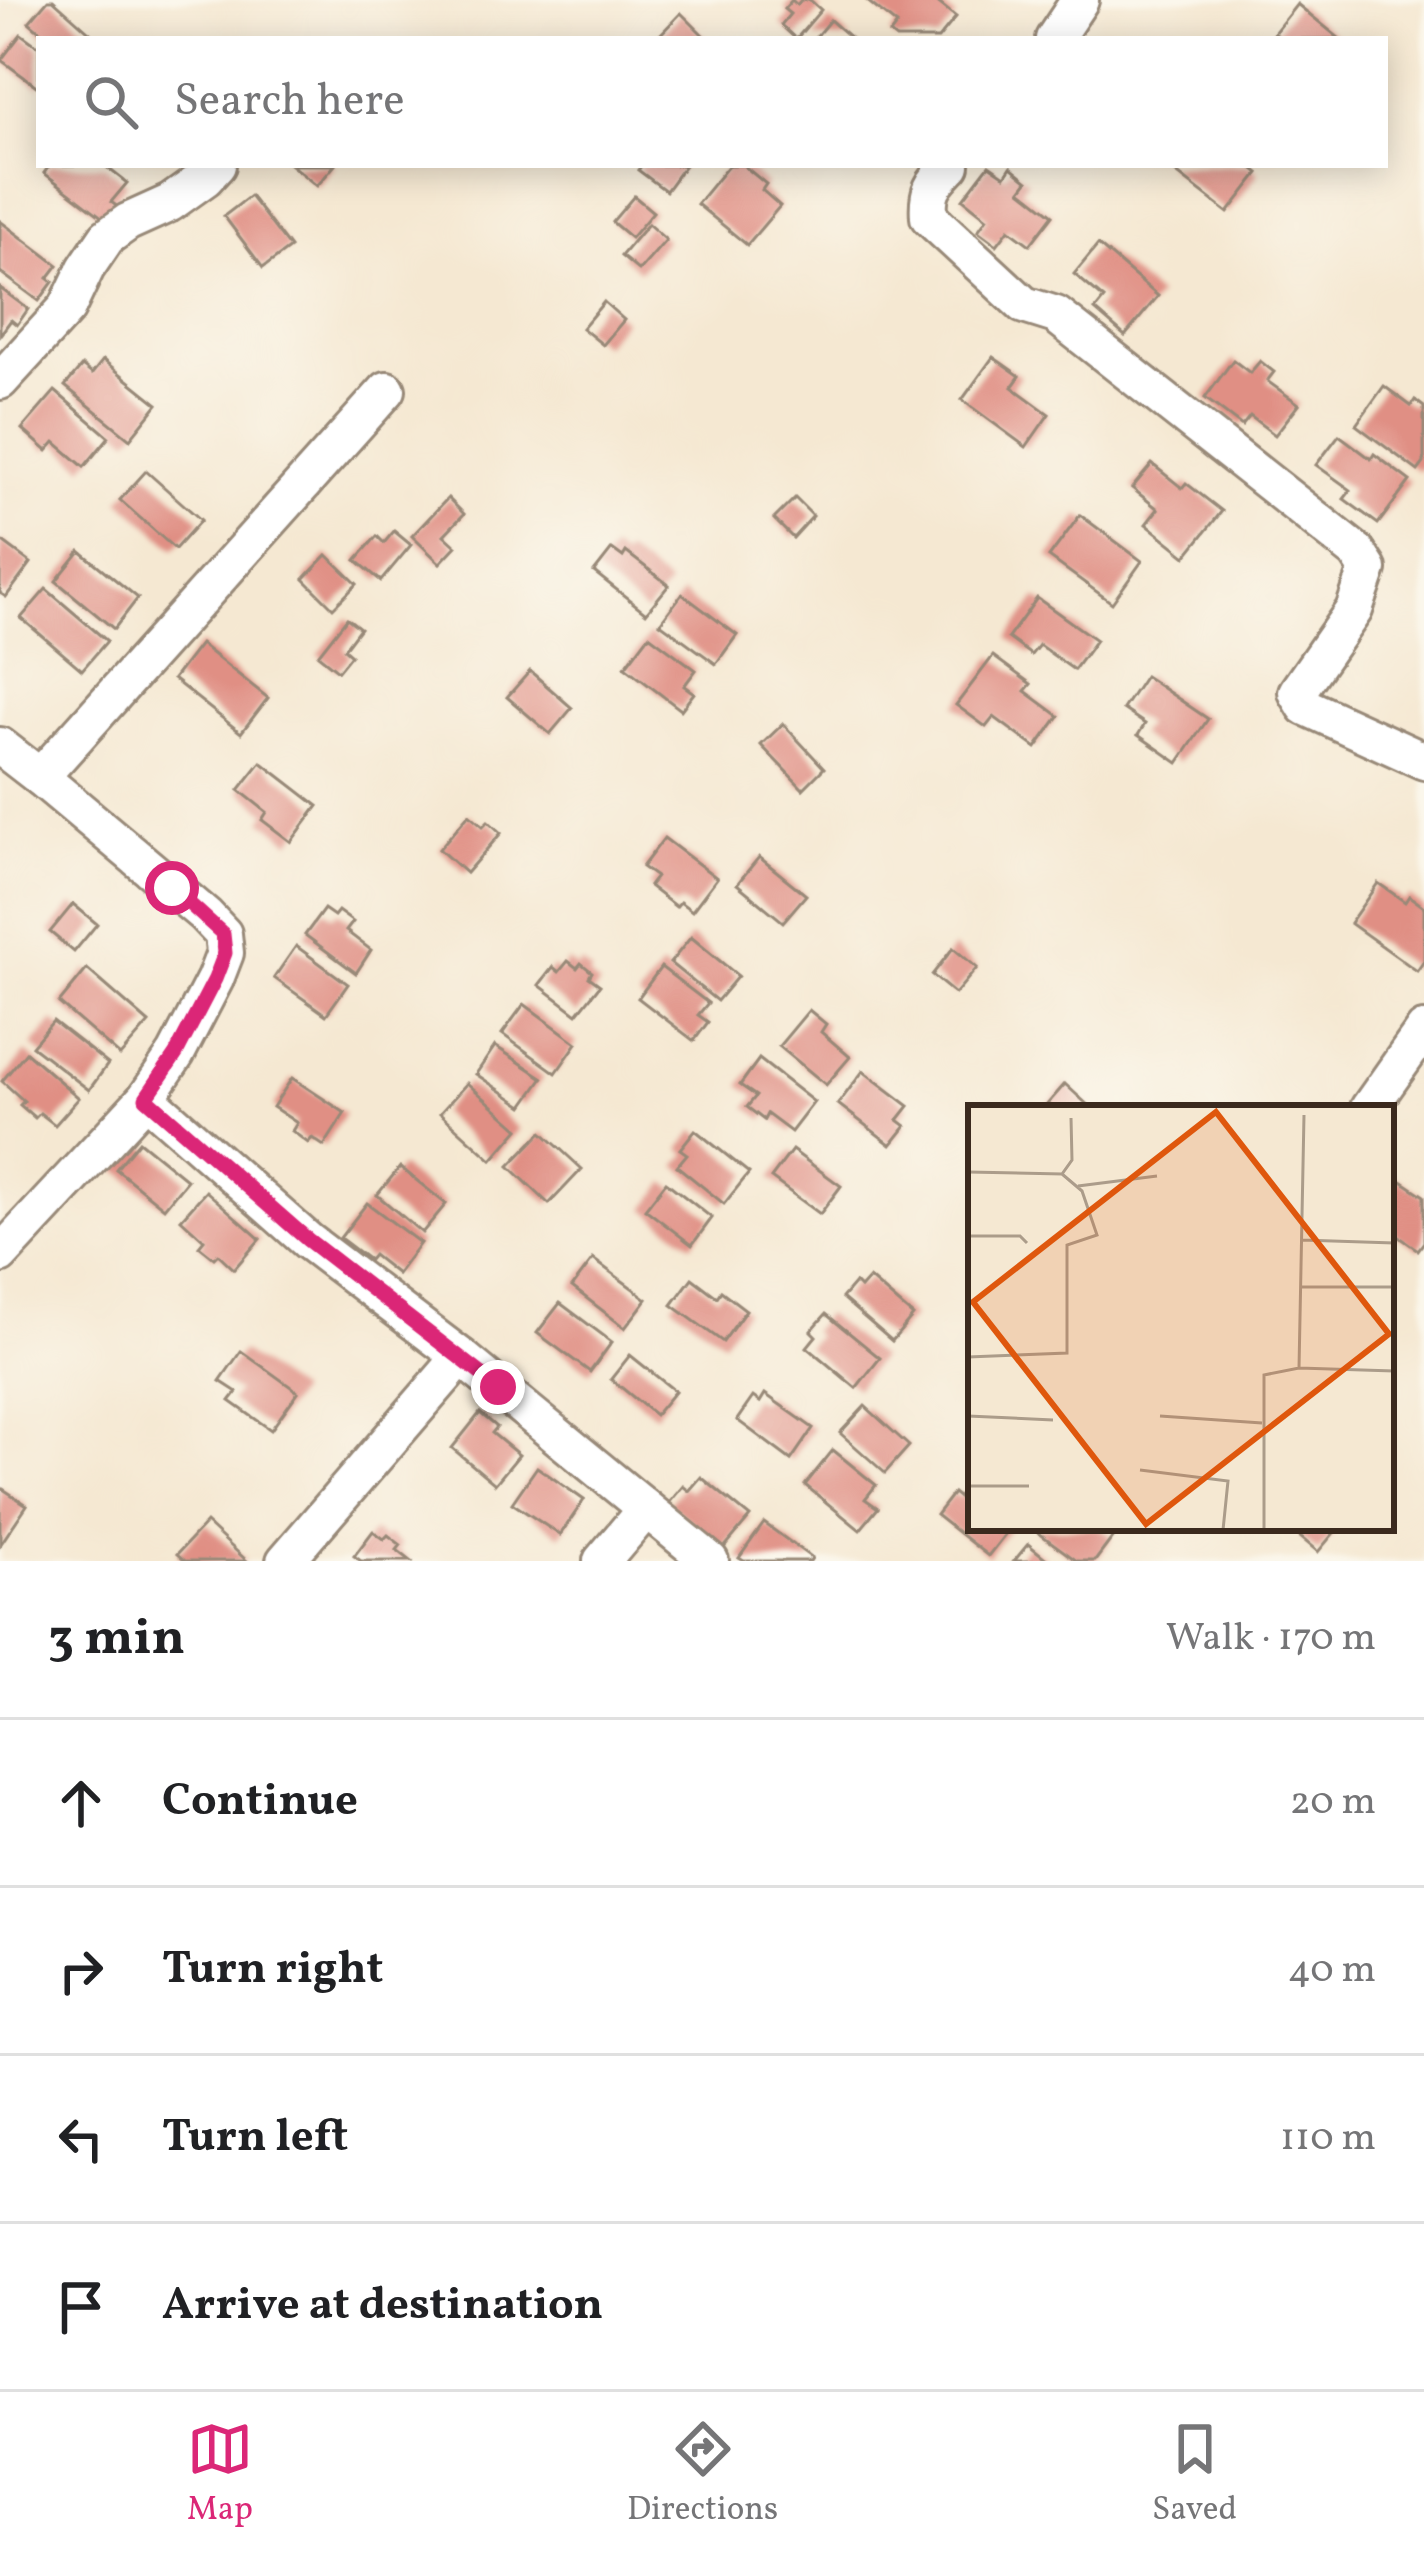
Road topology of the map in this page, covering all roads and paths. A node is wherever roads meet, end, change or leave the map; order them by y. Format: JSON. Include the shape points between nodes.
{"nodes":[{"id":1,"x":1081,"y":0,"type":"edge"},
{"id":2,"x":1056,"y":36,"type":"edge"},
{"id":3,"x":214,"y":168,"type":"edge"},
{"id":4,"x":948,"y":168,"type":"edge"},
{"id":5,"x":0,"y":381,"type":"edge"},
{"id":6,"x":387,"y":390,"type":"dead end"},
{"id":7,"x":0,"y":746,"type":"edge"},
{"id":8,"x":1424,"y":761,"type":"edge"},
{"id":9,"x":40,"y":777,"type":"junction"},
{"id":10,"x":1424,"y":1030,"type":"edge"},
{"id":11,"x":146,"y":1098,"type":"junction"},
{"id":12,"x":1371,"y":1105,"type":"edge"},
{"id":13,"x":0,"y":1255,"type":"edge"},
{"id":14,"x":461,"y":1357,"type":"junction"},
{"id":15,"x":646,"y":1509,"type":"junction"},
{"id":16,"x":285,"y":1561,"type":"edge"},
{"id":17,"x":602,"y":1561,"type":"edge"},
{"id":18,"x":710,"y":1561,"type":"edge"}],
"edges":[{"from":1,"to":2,"type":"street"},
{"from":3,"to":5,"type":"street","via":[[107,237],[67,308]]},
{"from":4,"to":8,"type":"street","via":[[933,184],[929,217],[1024,305],[1056,315],[1357,552],[1368,569],[1354,610],[1297,692],[1306,707]]},
{"from":6,"to":9,"type":"street"},
{"from":7,"to":9,"type":"street"},
{"from":9,"to":11,"type":"street","via":[[223,934],[215,979]]},
{"from":10,"to":12,"type":"street"},
{"from":11,"to":13,"type":"street"},
{"from":11,"to":14,"type":"street","via":[[308,1240]]},
{"from":14,"to":15,"type":"street"},
{"from":14,"to":16,"type":"street"},
{"from":15,"to":17,"type":"street"},
{"from":15,"to":18,"type":"street"}]}
